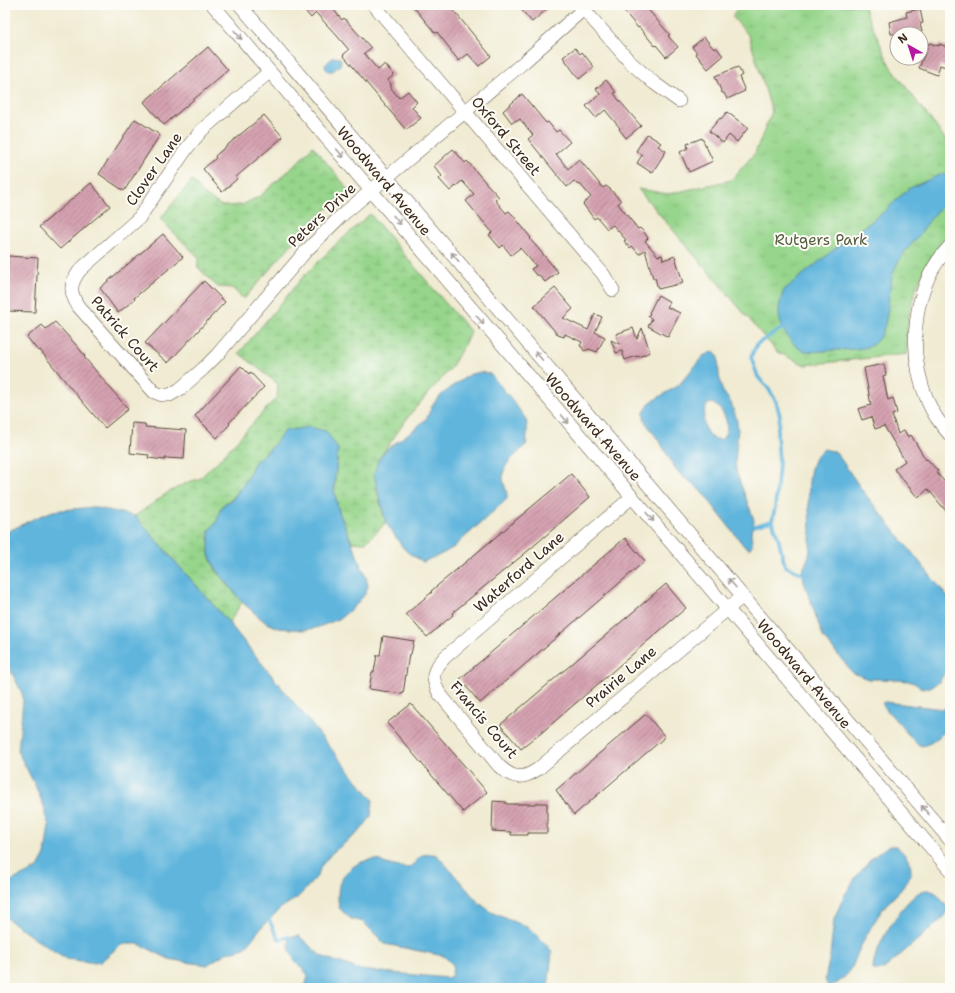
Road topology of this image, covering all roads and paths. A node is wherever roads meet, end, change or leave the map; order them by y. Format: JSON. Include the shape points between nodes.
{"nodes":[{"id":1,"x":213,"y":5,"type":"edge"},
{"id":2,"x":240,"y":5,"type":"edge"},
{"id":3,"x":374,"y":5,"type":"edge"},
{"id":4,"x":584,"y":6,"type":"edge"},
{"id":5,"x":269,"y":72,"type":"junction"},
{"id":6,"x":679,"y":101,"type":"dead end"},
{"id":7,"x":465,"y":112,"type":"junction"},
{"id":8,"x":387,"y":178,"type":"junction"},
{"id":9,"x":372,"y":190,"type":"junction"},
{"id":10,"x":950,"y":246,"type":"edge"},
{"id":11,"x":71,"y":288,"type":"joint"},
{"id":12,"x":613,"y":290,"type":"dead end"},
{"id":13,"x":162,"y":395,"type":"joint"},
{"id":14,"x":950,"y":435,"type":"edge"},
{"id":15,"x":632,"y":497,"type":"junction"},
{"id":16,"x":743,"y":596,"type":"junction"},
{"id":17,"x":728,"y":609,"type":"junction"},
{"id":18,"x":433,"y":677,"type":"joint"},
{"id":19,"x":518,"y":777,"type":"joint"},
{"id":20,"x":950,"y":840,"type":"edge"},
{"id":21,"x":950,"y":870,"type":"edge"}],
"edges":[{"from":1,"to":5,"type":"street","name":"Woodward Avenue","one_way":true},
{"from":2,"to":8,"type":"street","name":"Woodward Avenue"},
{"from":3,"to":7,"type":"street","name":"Oxford Street"},
{"from":4,"to":6,"type":"street","via":[[634,66]]},
{"from":4,"to":7,"type":"street","name":"Peters Drive"},
{"from":5,"to":9,"type":"street","name":"Woodward Avenue","one_way":true},
{"from":5,"to":11,"type":"street","name":"Clover Lane","via":[[202,130],[186,148],[139,218],[80,270]]},
{"from":7,"to":8,"type":"street","name":"Peters Drive"},
{"from":7,"to":12,"type":"street","name":"Oxford Street","via":[[603,274]]},
{"from":8,"to":9,"type":"street","name":"Peters Drive"},
{"from":16,"to":8,"type":"street","name":"Woodward Avenue","one_way":true},
{"from":9,"to":13,"type":"street","name":"Peters Drive","via":[[305,252],[203,369],[180,389],[170,395]]},
{"from":9,"to":15,"type":"street","name":"Woodward Avenue","one_way":true},
{"from":10,"to":14,"type":"street","via":[[928,277],[915,326],[915,355],[920,381],[928,404]]},
{"from":11,"to":13,"type":"street","name":"Patrick Court","via":[[78,306],[154,392]]},
{"from":15,"to":17,"type":"street","name":"Woodward Avenue","one_way":true},
{"from":15,"to":18,"type":"street","name":"Waterford Lane","via":[[445,657]]},
{"from":16,"to":17,"type":"street","name":"Prairie Lane"},
{"from":20,"to":16,"type":"street","name":"Woodward Avenue","one_way":true},
{"from":17,"to":19,"type":"street","name":"Prairie Lane","via":[[538,769],[528,776]]},
{"from":17,"to":21,"type":"street","name":"Woodward Avenue"},
{"from":18,"to":19,"type":"street","name":"Francis Court","via":[[439,694],[499,766],[507,774]]}]}
